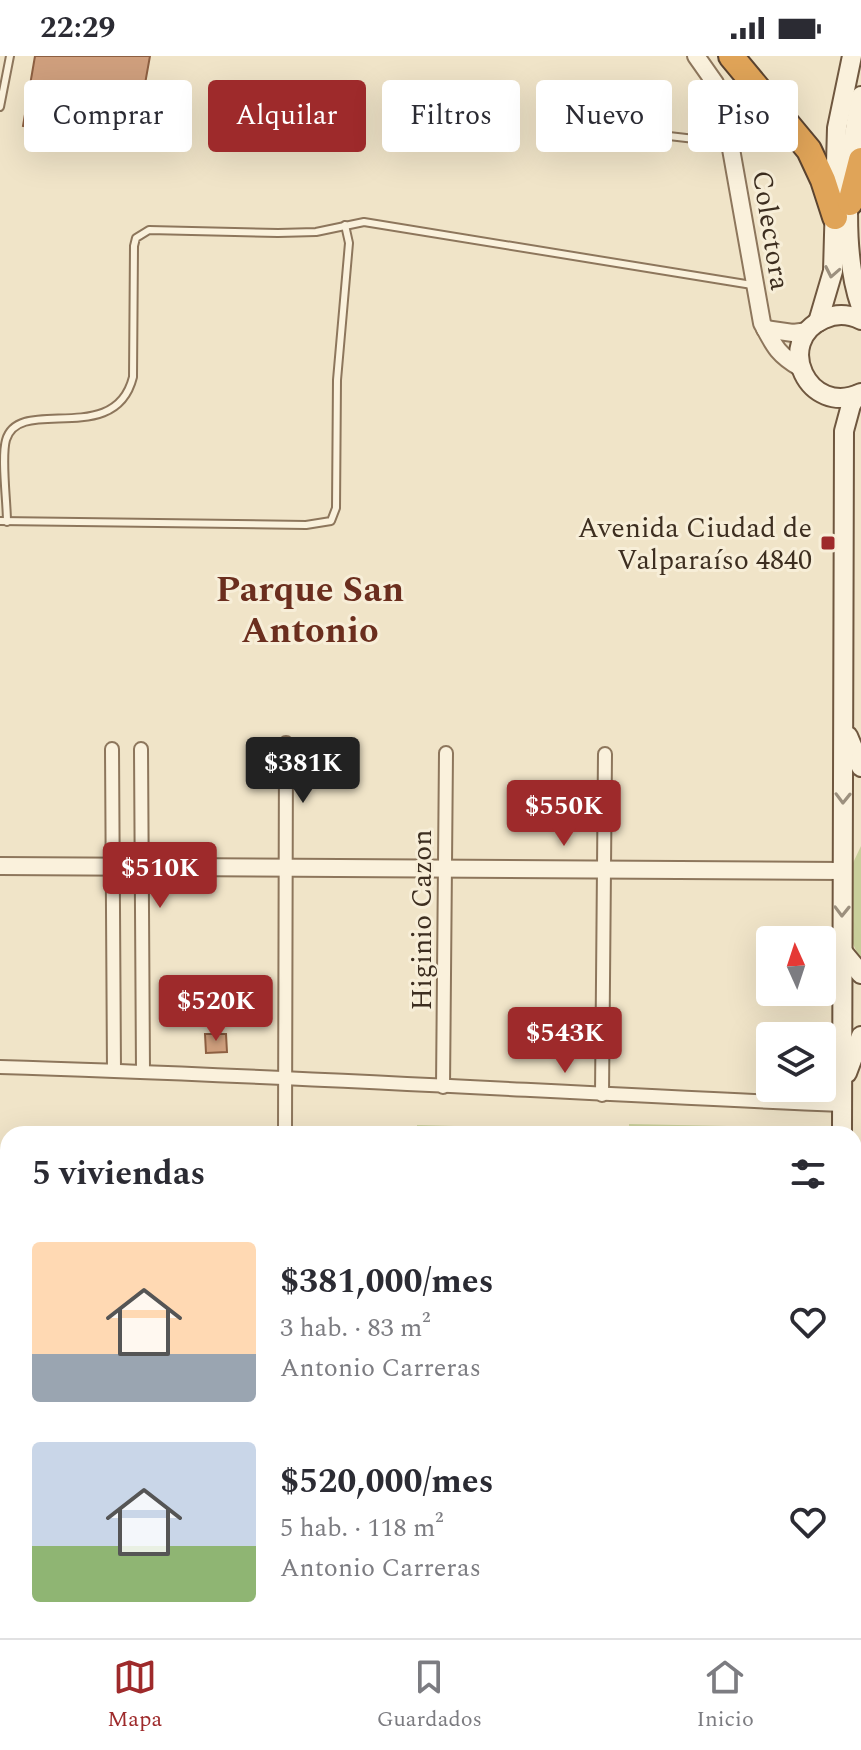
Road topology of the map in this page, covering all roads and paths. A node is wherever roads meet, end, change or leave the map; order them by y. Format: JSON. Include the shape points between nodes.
{"nodes":[{"id":1,"x":10,"y":56,"type":"edge"},
{"id":2,"x":696,"y":56,"type":"edge"},
{"id":3,"x":731,"y":56,"type":"edge"},
{"id":4,"x":852,"y":56,"type":"edge"},
{"id":5,"x":713,"y":80,"type":"edge"},
{"id":6,"x":861,"y":96,"type":"edge"},
{"id":7,"x":0,"y":107,"type":"edge"},
{"id":8,"x":733,"y":152,"type":"edge"},
{"id":9,"x":861,"y":160,"type":"edge"},
{"id":10,"x":842,"y":210,"type":"junction"},
{"id":11,"x":345,"y":225,"type":"junction"},
{"id":12,"x":755,"y":286,"type":"junction"},
{"id":13,"x":861,"y":307,"type":"edge"},
{"id":14,"x":861,"y":320,"type":"edge"},
{"id":15,"x":813,"y":326,"type":"junction"},
{"id":16,"x":765,"y":329,"type":"junction"},
{"id":17,"x":801,"y":368,"type":"junction"},
{"id":18,"x":859,"y":394,"type":"edge"},
{"id":19,"x":827,"y":396,"type":"junction"},
{"id":20,"x":844,"y":431,"type":"junction"},
{"id":21,"x":4,"y":522,"type":"edge"},
{"id":22,"x":844,"y":726,"type":"junction"},
{"id":23,"x":286,"y":743,"type":"dead end"},
{"id":24,"x":112,"y":749,"type":"dead end"},
{"id":25,"x":141,"y":749,"type":"dead end"},
{"id":26,"x":446,"y":753,"type":"dead end"},
{"id":27,"x":605,"y":754,"type":"dead end"},
{"id":28,"x":861,"y":767,"type":"edge"},
{"id":29,"x":861,"y":839,"type":"edge"},
{"id":30,"x":0,"y":866,"type":"edge"},
{"id":31,"x":285,"y":866,"type":"junction"},
{"id":32,"x":113,"y":867,"type":"junction"},
{"id":33,"x":142,"y":867,"type":"junction"},
{"id":34,"x":605,"y":868,"type":"junction"},
{"id":35,"x":446,"y":869,"type":"junction"},
{"id":36,"x":843,"y":871,"type":"junction"},
{"id":37,"x":842,"y":951,"type":"junction"},
{"id":38,"x":861,"y":974,"type":"edge"},
{"id":39,"x":861,"y":1036,"type":"edge"},
{"id":40,"x":0,"y":1067,"type":"edge"},
{"id":41,"x":114,"y":1070,"type":"junction"},
{"id":42,"x":143,"y":1070,"type":"junction"},
{"id":43,"x":286,"y":1079,"type":"junction"},
{"id":44,"x":443,"y":1087,"type":"junction"},
{"id":45,"x":602,"y":1095,"type":"junction"},
{"id":46,"x":842,"y":1098,"type":"junction"},
{"id":47,"x":285,"y":1126,"type":"edge"},
{"id":48,"x":842,"y":1126,"type":"edge"}],
"edges":[{"from":1,"to":7,"type":"lane"},
{"from":2,"to":5,"type":"street","name":"Colectora"},
{"from":3,"to":10,"type":"highway","via":[[809,150]]},
{"from":4,"to":10,"type":"main road","via":[[837,128]]},
{"from":6,"to":10,"type":"main road"},
{"from":8,"to":12,"type":"street","name":"Colectora"},
{"from":9,"to":10,"type":"highway"},
{"from":10,"to":13,"type":"main road"},
{"from":10,"to":15,"type":"main road","one_way":true,"via":[[833,271]]},
{"from":11,"to":12,"type":"lane","via":[[364,222]]},
{"from":11,"to":21,"type":"lane","via":[[316,232],[141,234],[134,246],[129,390],[100,415],[28,421],[14,428],[5,443]]},
{"from":11,"to":21,"type":"lane","via":[[349,243],[337,380],[336,508],[331,521]]},
{"from":12,"to":16,"type":"street","name":"Colectora"},
{"from":14,"to":15,"type":"main road","via":[[830,316]]},
{"from":15,"to":16,"type":"street","name":"Colectora","via":[[793,333]]},
{"from":15,"to":17,"type":"main road","via":[[801,342]]},
{"from":16,"to":17,"type":"street","via":[[784,358]]},
{"from":17,"to":19,"type":"main road","via":[[806,380]]},
{"from":18,"to":19,"type":"main road"},
{"from":18,"to":20,"type":"main road"},
{"from":19,"to":20,"type":"main road"},
{"from":20,"to":22,"type":"main road"},
{"from":22,"to":28,"type":"main road"},
{"from":22,"to":36,"type":"main road","one_way":true},
{"from":23,"to":31,"type":"street"},
{"from":24,"to":32,"type":"street"},
{"from":25,"to":33,"type":"street"},
{"from":26,"to":35,"type":"street","name":"Higinio Cazon"},
{"from":27,"to":34,"type":"street"},
{"from":29,"to":36,"type":"main road","via":[[846,854]]},
{"from":30,"to":32,"type":"street"},
{"from":31,"to":33,"type":"street"},
{"from":31,"to":35,"type":"street"},
{"from":31,"to":43,"type":"street"},
{"from":32,"to":33,"type":"street"},
{"from":32,"to":41,"type":"street"},
{"from":33,"to":42,"type":"street"},
{"from":34,"to":35,"type":"street"},
{"from":34,"to":36,"type":"street"},
{"from":34,"to":45,"type":"street"},
{"from":35,"to":44,"type":"street","name":"Higinio Cazon"},
{"from":36,"to":37,"type":"main road","one_way":true},
{"from":37,"to":38,"type":"main road"},
{"from":37,"to":46,"type":"main road"},
{"from":39,"to":46,"type":"main road"},
{"from":40,"to":41,"type":"street"},
{"from":41,"to":42,"type":"street"},
{"from":42,"to":43,"type":"street"},
{"from":43,"to":44,"type":"street"},
{"from":43,"to":47,"type":"street"},
{"from":44,"to":45,"type":"street"},
{"from":45,"to":46,"type":"street"},
{"from":46,"to":48,"type":"main road"}]}
